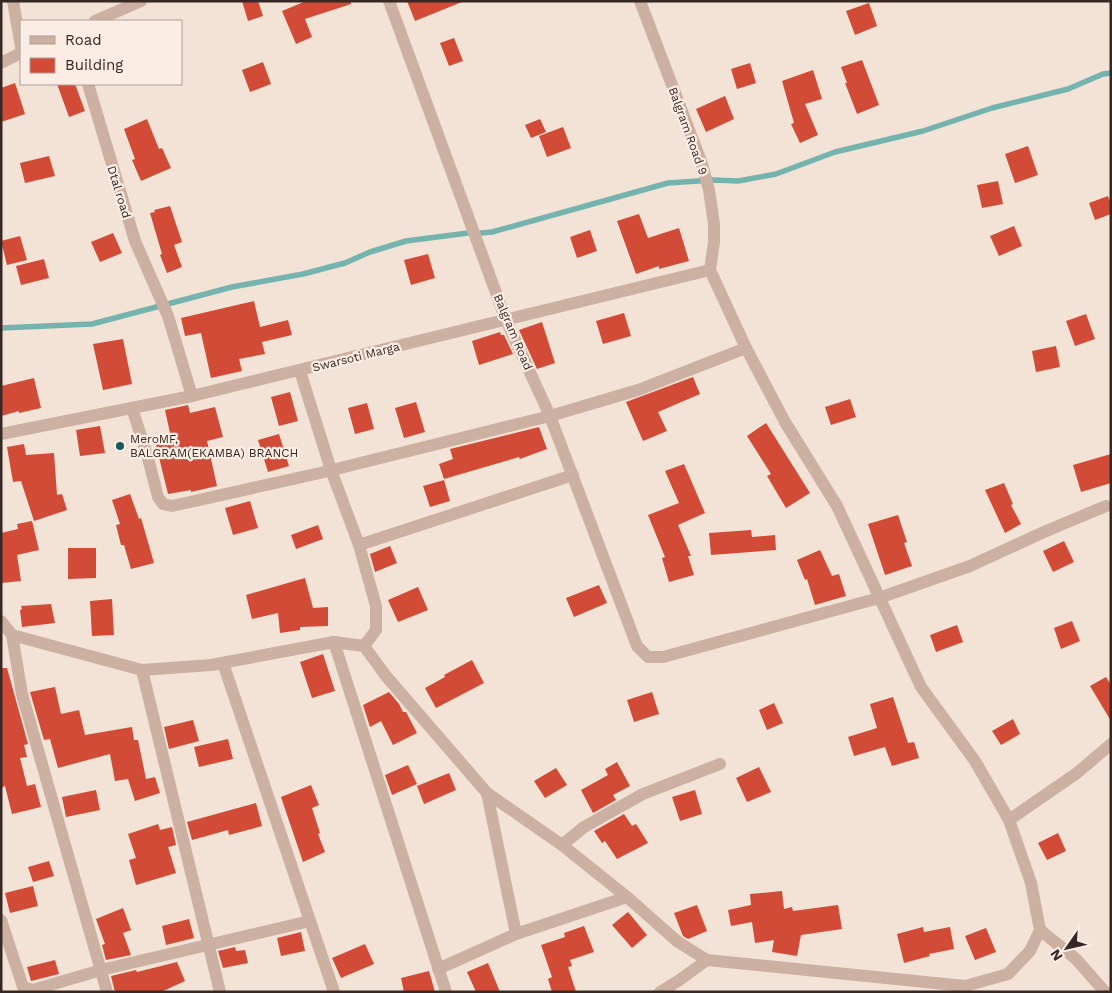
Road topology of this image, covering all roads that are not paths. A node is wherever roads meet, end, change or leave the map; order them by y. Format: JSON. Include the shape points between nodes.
{"nodes":[{"id":1,"x":13,"y":1,"type":"edge"},
{"id":2,"x":141,"y":1,"type":"edge"},
{"id":3,"x":389,"y":1,"type":"edge"},
{"id":4,"x":640,"y":1,"type":"edge"},
{"id":5,"x":97,"y":20,"type":"edge"},
{"id":6,"x":20,"y":41,"type":"edge"},
{"id":7,"x":20,"y":54,"type":"edge"},
{"id":8,"x":1,"y":63,"type":"edge"},
{"id":9,"x":88,"y":85,"type":"edge"},
{"id":10,"x":710,"y":270,"type":"junction"},
{"id":11,"x":506,"y":320,"type":"junction"},
{"id":12,"x":746,"y":348,"type":"junction"},
{"id":13,"x":300,"y":371,"type":"junction"},
{"id":14,"x":192,"y":396,"type":"junction"},
{"id":15,"x":132,"y":408,"type":"junction"},
{"id":16,"x":550,"y":416,"type":"junction"},
{"id":17,"x":1,"y":434,"type":"edge"},
{"id":18,"x":331,"y":470,"type":"junction"},
{"id":19,"x":573,"y":475,"type":"junction"},
{"id":20,"x":1106,"y":506,"type":"dead end"},
{"id":21,"x":359,"y":545,"type":"junction"},
{"id":22,"x":880,"y":598,"type":"junction"},
{"id":23,"x":1,"y":621,"type":"edge"},
{"id":24,"x":12,"y":635,"type":"junction"},
{"id":25,"x":334,"y":642,"type":"junction"},
{"id":26,"x":364,"y":646,"type":"junction"},
{"id":27,"x":223,"y":663,"type":"junction"},
{"id":28,"x":142,"y":670,"type":"junction"},
{"id":29,"x":1111,"y":744,"type":"edge"},
{"id":30,"x":720,"y":764,"type":"dead end"},
{"id":31,"x":487,"y":793,"type":"junction"},
{"id":32,"x":1009,"y":820,"type":"junction"},
{"id":33,"x":562,"y":844,"type":"junction"},
{"id":34,"x":627,"y":897,"type":"junction"},
{"id":35,"x":1,"y":920,"type":"edge"},
{"id":36,"x":310,"y":920,"type":"junction"},
{"id":37,"x":1040,"y":930,"type":"junction"},
{"id":38,"x":516,"y":934,"type":"junction"},
{"id":39,"x":208,"y":945,"type":"junction"},
{"id":40,"x":707,"y":960,"type":"junction"},
{"id":41,"x":438,"y":969,"type":"junction"},
{"id":42,"x":101,"y":970,"type":"junction"},
{"id":43,"x":107,"y":992,"type":"edge"},
{"id":44,"x":220,"y":992,"type":"edge"},
{"id":45,"x":334,"y":992,"type":"edge"},
{"id":46,"x":446,"y":992,"type":"edge"},
{"id":47,"x":660,"y":992,"type":"edge"},
{"id":48,"x":1105,"y":992,"type":"edge"}],
"edges":[{"from":1,"to":6,"type":"street"},
{"from":2,"to":5,"type":"street"},
{"from":3,"to":11,"type":"street","name":"Balgram Road"},
{"from":4,"to":10,"type":"street","name":"Balgram Road 9","via":[[702,164],[714,224]]},
{"from":7,"to":8,"type":"street"},
{"from":9,"to":14,"type":"street","name":"Dtal road","via":[[135,241],[166,313]]},
{"from":10,"to":11,"type":"street","name":"Swarsoti Marga"},
{"from":10,"to":12,"type":"street"},
{"from":11,"to":13,"type":"street","name":"Swarsoti Marga"},
{"from":11,"to":16,"type":"street","name":"Balgram Road"},
{"from":12,"to":16,"type":"street","via":[[638,390]]},
{"from":12,"to":22,"type":"street","via":[[785,422],[837,506]]},
{"from":13,"to":14,"type":"street","name":"Swarsoti Marga"},
{"from":13,"to":18,"type":"street"},
{"from":14,"to":15,"type":"street","name":"Swarsoti Marga"},
{"from":15,"to":17,"type":"street","name":"Swarsoti Marga"},
{"from":15,"to":18,"type":"street","via":[[158,497],[163,504],[172,506]]},
{"from":16,"to":18,"type":"street"},
{"from":16,"to":19,"type":"street","name":"Balgram Road"},
{"from":18,"to":21,"type":"street"},
{"from":19,"to":21,"type":"street"},
{"from":19,"to":22,"type":"street","name":"Balgram Road","via":[[637,646],[648,657],[663,657]]},
{"from":20,"to":22,"type":"street","via":[[970,566]]},
{"from":21,"to":26,"type":"street","via":[[376,606],[376,630]]},
{"from":22,"to":32,"type":"street","via":[[921,687],[975,761]]},
{"from":23,"to":24,"type":"street"},
{"from":24,"to":28,"type":"street"},
{"from":24,"to":42,"type":"street","via":[[22,694]]},
{"from":25,"to":26,"type":"street"},
{"from":25,"to":27,"type":"street"},
{"from":25,"to":41,"type":"street"},
{"from":26,"to":31,"type":"street"},
{"from":27,"to":28,"type":"street"},
{"from":27,"to":36,"type":"street"},
{"from":28,"to":39,"type":"street"},
{"from":29,"to":32,"type":"street","via":[[1077,773]]},
{"from":30,"to":33,"type":"street","via":[[642,794],[584,827]]},
{"from":31,"to":33,"type":"street"},
{"from":31,"to":38,"type":"street"},
{"from":32,"to":37,"type":"street","via":[[1031,883]]},
{"from":33,"to":34,"type":"street"},
{"from":34,"to":38,"type":"street"},
{"from":34,"to":40,"type":"street","via":[[678,942]]},
{"from":35,"to":42,"type":"street","via":[[23,987],[33,990]]},
{"from":36,"to":39,"type":"street"},
{"from":36,"to":45,"type":"street"},
{"from":37,"to":40,"type":"street","via":[[1030,951],[1008,974],[965,986]]},
{"from":37,"to":48,"type":"street","via":[[1076,959]]},
{"from":38,"to":41,"type":"street"},
{"from":39,"to":42,"type":"street"},
{"from":39,"to":44,"type":"street"},
{"from":40,"to":47,"type":"street"},
{"from":41,"to":46,"type":"street"},
{"from":42,"to":43,"type":"street"}]}
